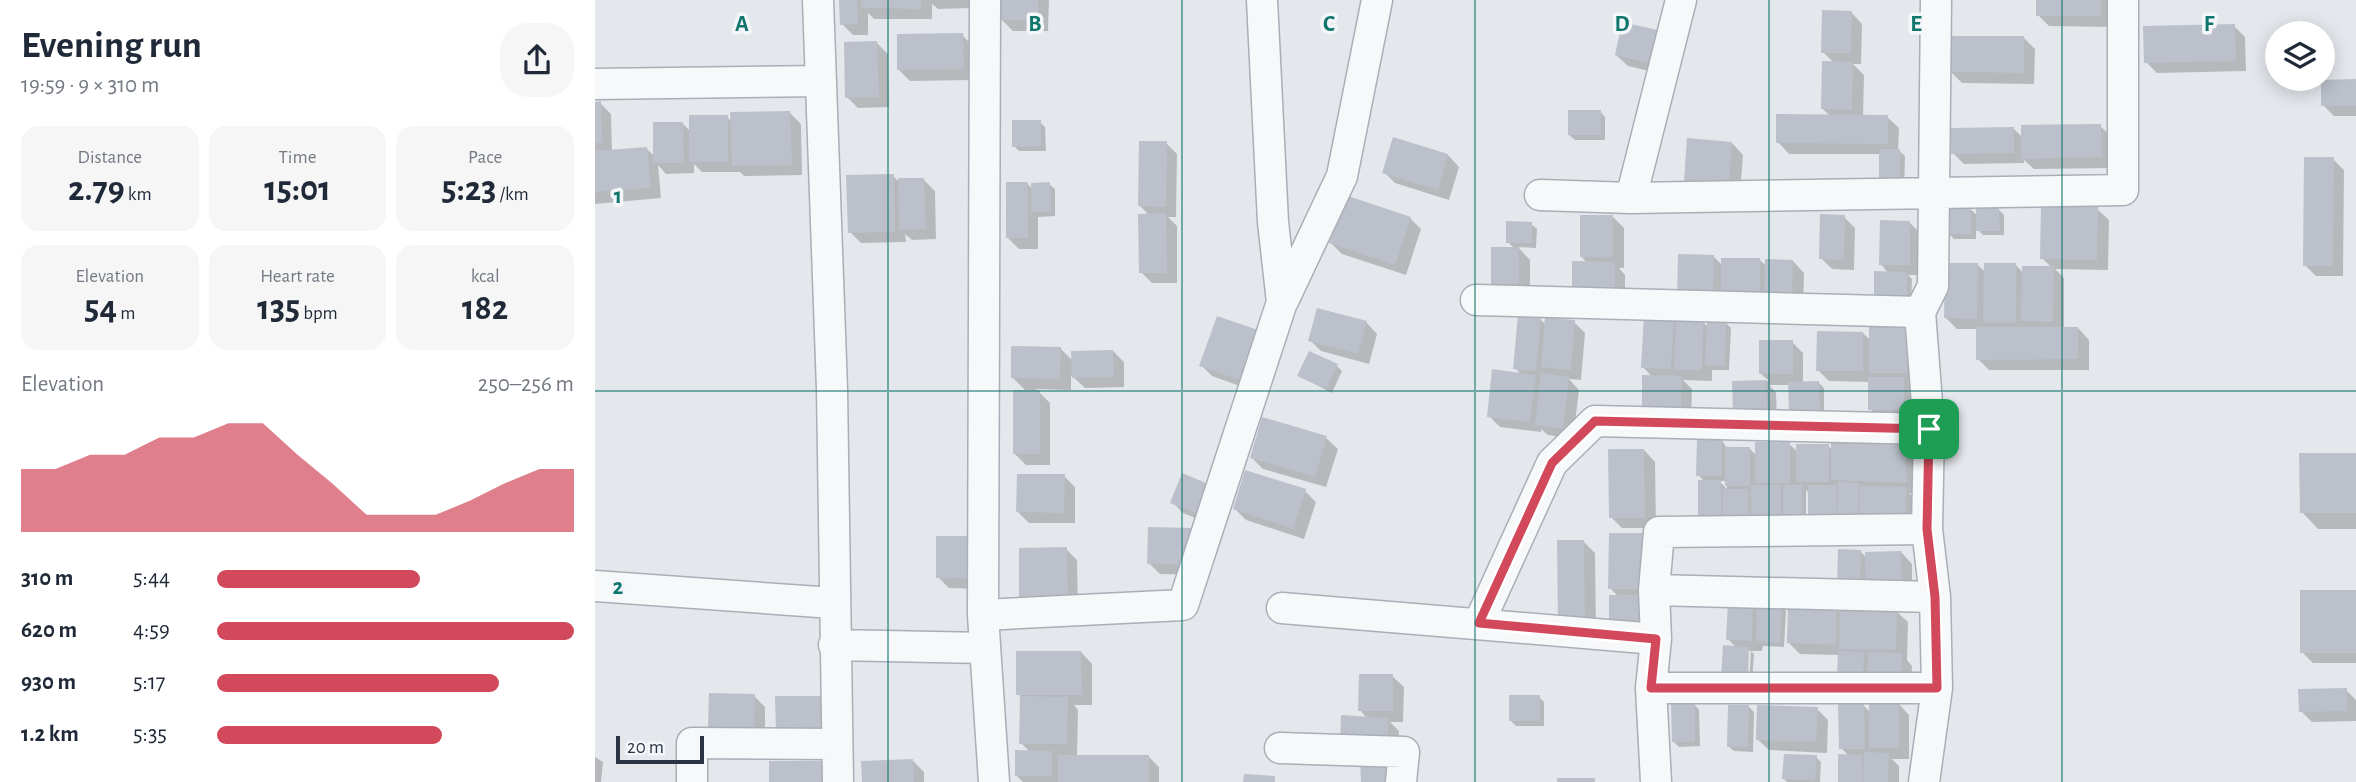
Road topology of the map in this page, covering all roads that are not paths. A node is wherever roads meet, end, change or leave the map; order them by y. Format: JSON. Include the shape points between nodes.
{"nodes":[{"id":1,"x":818,"y":0,"type":"edge"},
{"id":2,"x":985,"y":0,"type":"edge"},
{"id":3,"x":1262,"y":0,"type":"edge"},
{"id":4,"x":1377,"y":0,"type":"edge"},
{"id":5,"x":1681,"y":0,"type":"edge"},
{"id":6,"x":1936,"y":0,"type":"edge"},
{"id":7,"x":2123,"y":0,"type":"edge"},
{"id":8,"x":821,"y":80,"type":"junction"},
{"id":9,"x":595,"y":84,"type":"edge"},
{"id":10,"x":1935,"y":194,"type":"junction"},
{"id":11,"x":1540,"y":195,"type":"dead end"},
{"id":12,"x":1631,"y":198,"type":"junction"},
{"id":13,"x":1476,"y":300,"type":"dead end"},
{"id":14,"x":1282,"y":302,"type":"junction"},
{"id":15,"x":1920,"y":312,"type":"junction"},
{"id":16,"x":1929,"y":429,"type":"junction"},
{"id":17,"x":1927,"y":529,"type":"junction"},
{"id":18,"x":595,"y":586,"type":"edge"},
{"id":19,"x":1654,"y":590,"type":"junction"},
{"id":20,"x":1935,"y":597,"type":"junction"},
{"id":21,"x":833,"y":603,"type":"junction"},
{"id":22,"x":1282,"y":608,"type":"dead end"},
{"id":23,"x":983,"y":615,"type":"junction"},
{"id":24,"x":1479,"y":623,"type":"junction"},
{"id":25,"x":1656,"y":639,"type":"junction"},
{"id":26,"x":834,"y":645,"type":"junction"},
{"id":27,"x":985,"y":648,"type":"junction"},
{"id":28,"x":1651,"y":688,"type":"junction"},
{"id":29,"x":1937,"y":688,"type":"junction"},
{"id":30,"x":836,"y":744,"type":"junction"},
{"id":31,"x":1280,"y":748,"type":"dead end"},
{"id":32,"x":692,"y":782,"type":"edge"},
{"id":33,"x":838,"y":782,"type":"edge"},
{"id":34,"x":994,"y":782,"type":"edge"},
{"id":35,"x":1401,"y":782,"type":"edge"},
{"id":36,"x":1655,"y":782,"type":"edge"},
{"id":37,"x":1924,"y":782,"type":"edge"}],
"edges":[{"from":1,"to":8,"type":"street"},
{"from":2,"to":23,"type":"street"},
{"from":3,"to":14,"type":"street","via":[[1273,222]]},
{"from":4,"to":14,"type":"street","via":[[1342,176]]},
{"from":5,"to":12,"type":"street"},
{"from":6,"to":10,"type":"street"},
{"from":7,"to":10,"type":"street","via":[[2123,190]]},
{"from":8,"to":9,"type":"street"},
{"from":8,"to":21,"type":"street","via":[[832,389]]},
{"from":10,"to":12,"type":"street"},
{"from":10,"to":15,"type":"street","via":[[1933,286]]},
{"from":11,"to":12,"type":"street"},
{"from":13,"to":15,"type":"street"},
{"from":14,"to":23,"type":"street","via":[[1183,606]]},
{"from":15,"to":16,"type":"street"},
{"from":16,"to":17,"type":"street"},
{"from":16,"to":24,"type":"street","via":[[1595,421],[1552,463]]},
{"from":17,"to":19,"type":"street","via":[[1659,532]]},
{"from":17,"to":20,"type":"street"},
{"from":18,"to":21,"type":"street"},
{"from":19,"to":20,"type":"street"},
{"from":19,"to":25,"type":"street"},
{"from":20,"to":29,"type":"street"},
{"from":21,"to":26,"type":"street"},
{"from":22,"to":24,"type":"street"},
{"from":23,"to":27,"type":"street"},
{"from":24,"to":25,"type":"street"},
{"from":25,"to":28,"type":"street"},
{"from":26,"to":27,"type":"street"},
{"from":26,"to":30,"type":"street"},
{"from":27,"to":34,"type":"street"},
{"from":28,"to":29,"type":"street"},
{"from":28,"to":36,"type":"street"},
{"from":29,"to":37,"type":"street"},
{"from":30,"to":32,"type":"street","via":[[692,743]]},
{"from":30,"to":33,"type":"street"},
{"from":31,"to":35,"type":"street","via":[[1404,752]]}]}
